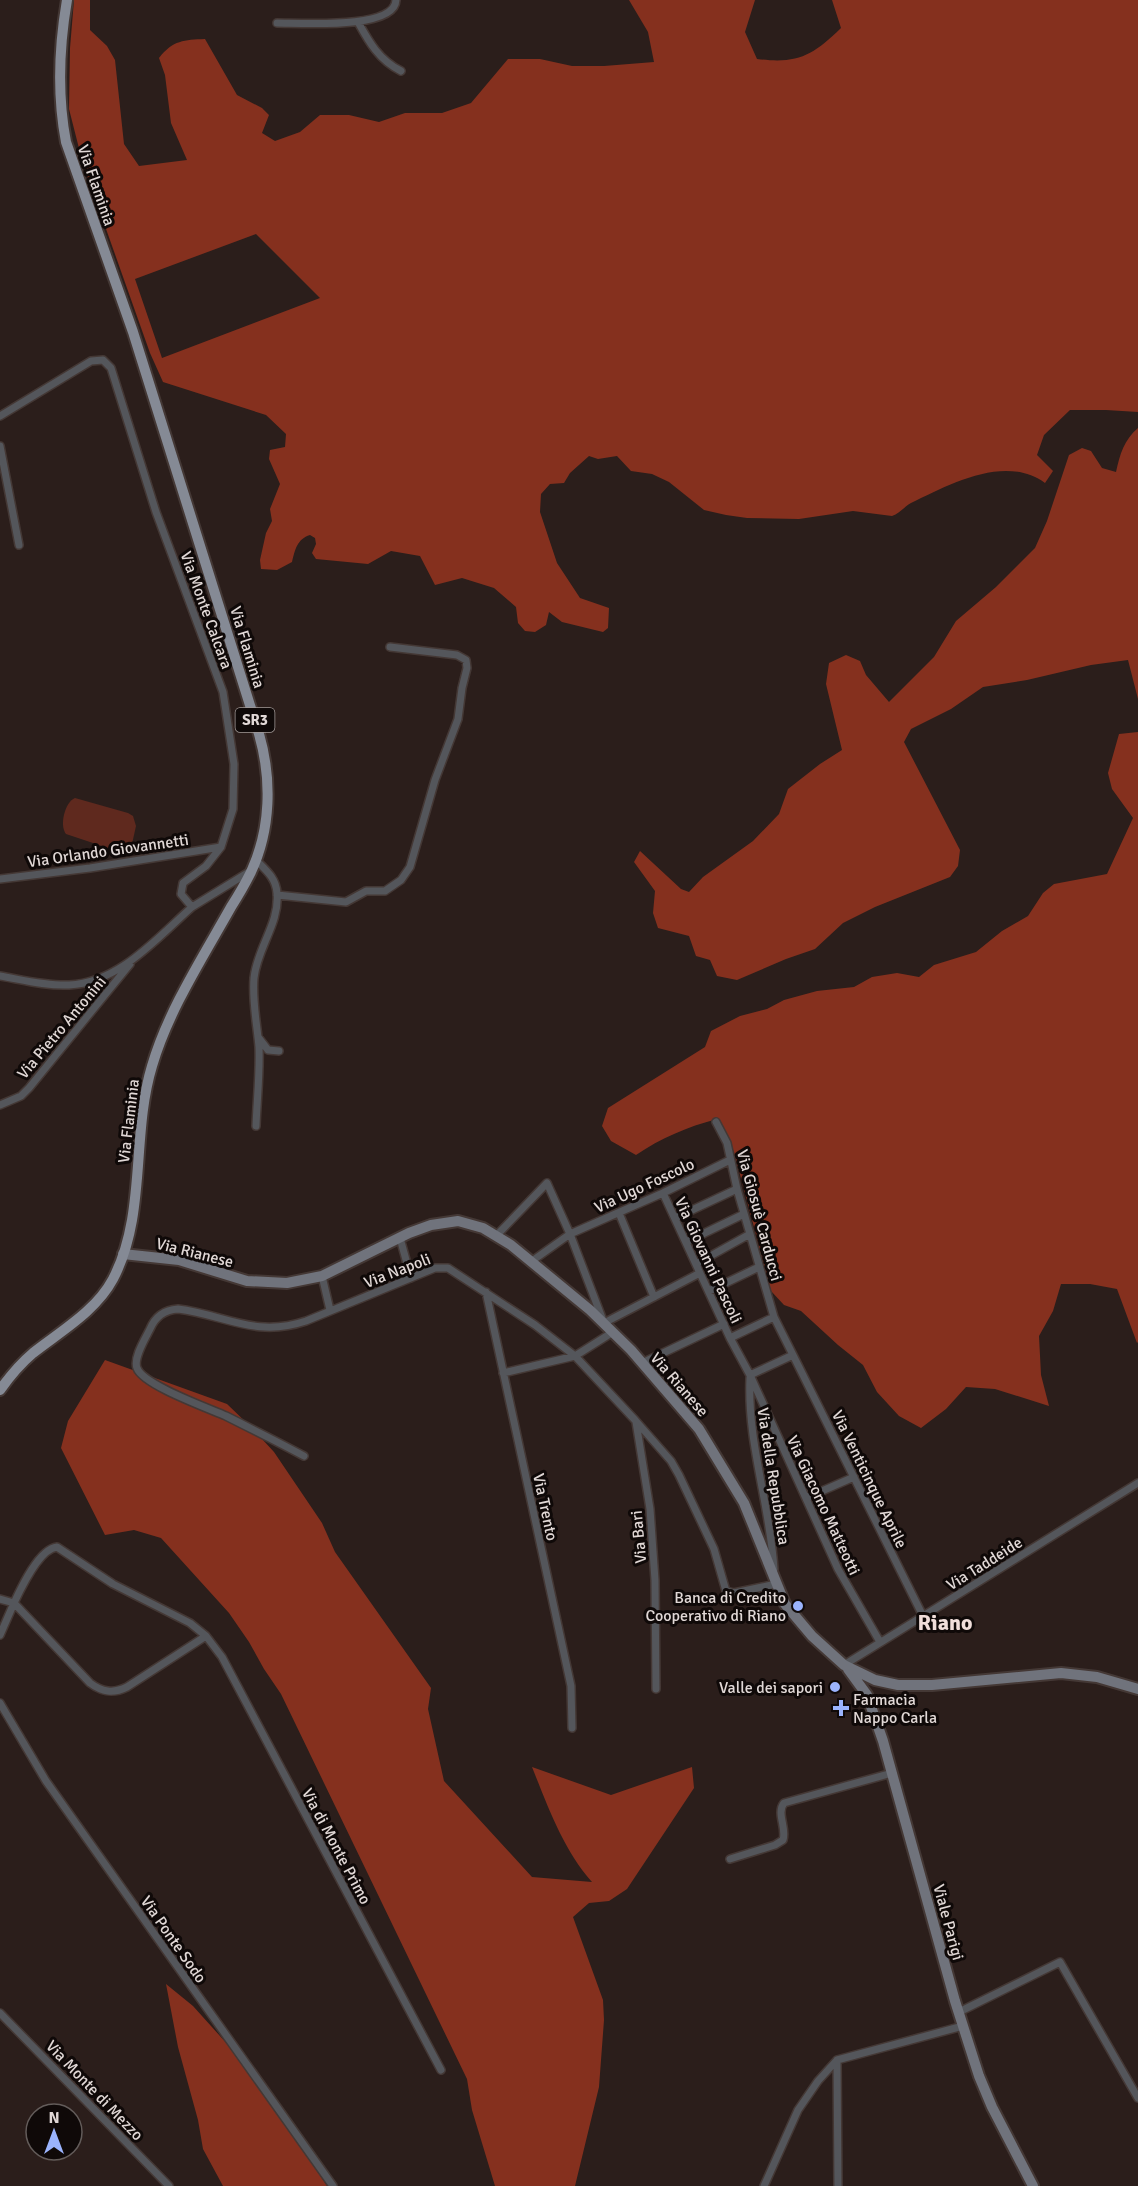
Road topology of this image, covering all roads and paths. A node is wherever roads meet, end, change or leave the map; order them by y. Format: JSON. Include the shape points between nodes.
{"nodes":[{"id":1,"x":67,"y":0,"type":"edge"},
{"id":2,"x":396,"y":1,"type":"edge"},
{"id":3,"x":358,"y":22,"type":"junction"},
{"id":4,"x":277,"y":23,"type":"dead end"},
{"id":5,"x":401,"y":70,"type":"dead end"},
{"id":6,"x":0,"y":416,"type":"edge"},
{"id":7,"x":0,"y":446,"type":"edge"},
{"id":8,"x":19,"y":545,"type":"dead end"},
{"id":9,"x":390,"y":647,"type":"dead end"},
{"id":10,"x":221,"y":847,"type":"junction"},
{"id":11,"x":255,"y":859,"type":"junction"},
{"id":12,"x":251,"y":871,"type":"junction"},
{"id":13,"x":0,"y":879,"type":"edge"},
{"id":14,"x":277,"y":896,"type":"junction"},
{"id":15,"x":192,"y":907,"type":"junction"},
{"id":16,"x":135,"y":958,"type":"junction"},
{"id":17,"x":0,"y":976,"type":"edge"},
{"id":18,"x":257,"y":1035,"type":"junction"},
{"id":19,"x":279,"y":1051,"type":"dead end"},
{"id":20,"x":0,"y":1106,"type":"edge"},
{"id":21,"x":716,"y":1122,"type":"dead end"},
{"id":22,"x":256,"y":1126,"type":"dead end"},
{"id":23,"x":730,"y":1160,"type":"junction"},
{"id":24,"x":737,"y":1189,"type":"junction"},
{"id":25,"x":663,"y":1193,"type":"junction"},
{"id":26,"x":619,"y":1213,"type":"junction"},
{"id":27,"x":744,"y":1214,"type":"junction"},
{"id":28,"x":675,"y":1218,"type":"junction"},
{"id":29,"x":570,"y":1234,"type":"junction"},
{"id":30,"x":750,"y":1234,"type":"junction"},
{"id":31,"x":497,"y":1235,"type":"junction"},
{"id":32,"x":400,"y":1238,"type":"junction"},
{"id":33,"x":686,"y":1242,"type":"junction"},
{"id":34,"x":123,"y":1254,"type":"junction"},
{"id":35,"x":532,"y":1262,"type":"junction"},
{"id":36,"x":696,"y":1264,"type":"junction"},
{"id":37,"x":759,"y":1267,"type":"junction"},
{"id":38,"x":700,"y":1273,"type":"junction"},
{"id":39,"x":322,"y":1276,"type":"junction"},
{"id":40,"x":411,"y":1278,"type":"junction"},
{"id":41,"x":709,"y":1291,"type":"junction"},
{"id":42,"x":486,"y":1292,"type":"junction"},
{"id":43,"x":654,"y":1297,"type":"junction"},
{"id":44,"x":330,"y":1310,"type":"junction"},
{"id":45,"x":774,"y":1317,"type":"junction"},
{"id":46,"x":604,"y":1323,"type":"junction"},
{"id":47,"x":724,"y":1324,"type":"junction"},
{"id":48,"x":613,"y":1332,"type":"junction"},
{"id":49,"x":730,"y":1338,"type":"junction"},
{"id":50,"x":794,"y":1355,"type":"junction"},
{"id":51,"x":575,"y":1356,"type":"junction"},
{"id":52,"x":642,"y":1363,"type":"junction"},
{"id":53,"x":503,"y":1373,"type":"junction"},
{"id":54,"x":750,"y":1375,"type":"junction"},
{"id":55,"x":0,"y":1390,"type":"edge"},
{"id":56,"x":635,"y":1420,"type":"junction"},
{"id":57,"x":304,"y":1456,"type":"dead end"},
{"id":58,"x":854,"y":1477,"type":"junction"},
{"id":59,"x":1138,"y":1484,"type":"edge"},
{"id":60,"x":806,"y":1498,"type":"junction"},
{"id":61,"x":775,"y":1582,"type":"junction"},
{"id":62,"x":0,"y":1599,"type":"edge"},
{"id":63,"x":14,"y":1603,"type":"junction"},
{"id":64,"x":923,"y":1616,"type":"junction"},
{"id":65,"x":0,"y":1635,"type":"edge"},
{"id":66,"x":206,"y":1636,"type":"junction"},
{"id":67,"x":880,"y":1642,"type":"junction"},
{"id":68,"x":844,"y":1665,"type":"junction"},
{"id":69,"x":656,"y":1689,"type":"dead end"},
{"id":70,"x":1138,"y":1689,"type":"edge"},
{"id":71,"x":0,"y":1703,"type":"edge"},
{"id":72,"x":572,"y":1728,"type":"dead end"},
{"id":73,"x":892,"y":1773,"type":"junction"},
{"id":74,"x":730,"y":1859,"type":"dead end"},
{"id":75,"x":959,"y":2012,"type":"junction"},
{"id":76,"x":0,"y":2013,"type":"edge"},
{"id":77,"x":963,"y":2026,"type":"junction"},
{"id":78,"x":837,"y":2060,"type":"junction"},
{"id":79,"x":441,"y":2070,"type":"dead end"},
{"id":80,"x":1138,"y":2098,"type":"edge"},
{"id":81,"x":170,"y":2186,"type":"edge"},
{"id":82,"x":333,"y":2186,"type":"edge"},
{"id":83,"x":764,"y":2186,"type":"edge"},
{"id":84,"x":838,"y":2186,"type":"edge"},
{"id":85,"x":1033,"y":2186,"type":"edge"}],
"edges":[{"from":1,"to":11,"type":"main road","name":"Via Flaminia","number":"SR3","via":[[60,75],[66,142],[133,332],[265,757],[267,807]]},
{"from":2,"to":3,"type":"street","via":[[394,9],[386,15]]},
{"from":3,"to":4,"type":"street"},
{"from":3,"to":5,"type":"street","via":[[376,52]]},
{"from":6,"to":10,"type":"street","name":"Via Monte Calcara","via":[[91,361],[103,360],[111,368],[156,512],[223,692],[235,783],[232,815]]},
{"from":7,"to":8,"type":"street"},
{"from":9,"to":14,"type":"street","via":[[457,655],[466,660],[467,668],[458,720],[435,780],[410,867],[401,880],[385,891],[366,891],[346,902]]},
{"from":10,"to":13,"type":"street","name":"Via Orlando Giovannetti"},
{"from":10,"to":15,"type":"street","name":"Via Monte Calcara","via":[[206,866],[183,883],[182,894]]},
{"from":11,"to":12,"type":"main road","name":"Via Flaminia","number":"SR3"},
{"from":11,"to":14,"type":"street","via":[[273,878]]},
{"from":12,"to":15,"type":"street"},
{"from":12,"to":34,"type":"main road","name":"Via Flaminia","number":"SR3","via":[[154,1057],[144,1103],[131,1227]]},
{"from":14,"to":18,"type":"street","via":[[255,972]]},
{"from":15,"to":16,"type":"street","name":"Via Pietro Antonini"},
{"from":16,"to":17,"type":"street","name":"Via Pietro Antonini","via":[[99,979],[77,985]]},
{"from":16,"to":20,"type":"street","name":"Via Pietro Antonini","via":[[29,1088]]},
{"from":18,"to":19,"type":"street","via":[[268,1050]]},
{"from":18,"to":22,"type":"street"},
{"from":21,"to":23,"type":"street","name":"Via Giosuè Carducci","via":[[727,1143]]},
{"from":23,"to":24,"type":"street","name":"Via Giosuè Carducci"},
{"from":23,"to":25,"type":"street","name":"Via Ugo Foscolo"},
{"from":24,"to":27,"type":"street","name":"Via Giosuè Carducci"},
{"from":24,"to":28,"type":"street"},
{"from":25,"to":26,"type":"street","name":"Via Ugo Foscolo"},
{"from":25,"to":28,"type":"street","name":"Via Giovanni Pascoli"},
{"from":26,"to":29,"type":"street","name":"Via Ugo Foscolo"},
{"from":26,"to":43,"type":"street"},
{"from":27,"to":30,"type":"street","name":"Via Giosuè Carducci"},
{"from":27,"to":33,"type":"street"},
{"from":28,"to":33,"type":"street","name":"Via Giovanni Pascoli"},
{"from":29,"to":31,"type":"street","via":[[547,1183]]},
{"from":29,"to":35,"type":"street","name":"Via Ugo Foscolo"},
{"from":29,"to":46,"type":"street"},
{"from":30,"to":36,"type":"street"},
{"from":30,"to":37,"type":"street","name":"Via Giosuè Carducci"},
{"from":31,"to":32,"type":"main road","name":"Via Rianese","via":[[456,1221],[428,1226]]},
{"from":31,"to":35,"type":"main road","name":"Via Rianese"},
{"from":32,"to":39,"type":"main road","name":"Via Rianese"},
{"from":32,"to":40,"type":"street"},
{"from":33,"to":36,"type":"street","name":"Via Giovanni Pascoli"},
{"from":34,"to":39,"type":"main road","name":"Via Rianese","via":[[179,1260],[262,1283],[291,1283]]},
{"from":34,"to":55,"type":"main road","name":"Via Flaminia","number":"SR3","via":[[114,1278],[98,1300],[27,1358]]},
{"from":35,"to":46,"type":"main road","name":"Via Rianese"},
{"from":36,"to":38,"type":"street","name":"Via Giovanni Pascoli"},
{"from":37,"to":41,"type":"street"},
{"from":37,"to":45,"type":"street","name":"Via Giosuè Carducci"},
{"from":38,"to":41,"type":"street","name":"Via Giovanni Pascoli"},
{"from":38,"to":43,"type":"street"},
{"from":39,"to":44,"type":"street"},
{"from":40,"to":42,"type":"street","name":"Via Napoli","via":[[444,1267]]},
{"from":40,"to":44,"type":"street","name":"Via Napoli"},
{"from":41,"to":47,"type":"street","name":"Via Giovanni Pascoli"},
{"from":42,"to":51,"type":"street","name":"Via Napoli"},
{"from":42,"to":53,"type":"street","name":"Via Trento"},
{"from":43,"to":46,"type":"street"},
{"from":44,"to":57,"type":"street","name":"Via Napoli","via":[[299,1323],[266,1328],[171,1310],[152,1324],[136,1362],[143,1376],[163,1388]]},
{"from":45,"to":49,"type":"street"},
{"from":45,"to":50,"type":"street","name":"Via Giosuè Carducci"},
{"from":46,"to":48,"type":"main road","name":"Via Rianese"},
{"from":47,"to":49,"type":"street","name":"Via Giovanni Pascoli"},
{"from":47,"to":52,"type":"street"},
{"from":48,"to":51,"type":"street"},
{"from":48,"to":52,"type":"main road","name":"Via Rianese"},
{"from":49,"to":54,"type":"street","name":"Via Giovanni Pascoli"},
{"from":50,"to":54,"type":"street"},
{"from":50,"to":58,"type":"street","name":"Via Venticinque Aprile"},
{"from":51,"to":53,"type":"street"},
{"from":51,"to":56,"type":"street","name":"Via Napoli"},
{"from":52,"to":61,"type":"main road","name":"Via Rianese","via":[[713,1450],[752,1520]]},
{"from":53,"to":72,"type":"street","name":"Via Trento","via":[[571,1686]]},
{"from":54,"to":60,"type":"street","name":"Via Giacomo Matteotti"},
{"from":54,"to":61,"type":"street","name":"Via della Repubblica","via":[[750,1420]]},
{"from":56,"to":61,"type":"street","name":"Via Napoli","via":[[679,1475],[711,1541],[726,1591],[734,1593]]},
{"from":56,"to":69,"type":"street","name":"Via Bari","via":[[650,1509]]},
{"from":58,"to":60,"type":"street"},
{"from":58,"to":64,"type":"street","name":"Via Venticinque Aprile"},
{"from":59,"to":64,"type":"street","name":"Via Taddeide"},
{"from":60,"to":67,"type":"street","name":"Via Giacomo Matteotti","via":[[838,1569]]},
{"from":61,"to":68,"type":"main road","name":"Via Rianese","via":[[800,1623]]},
{"from":62,"to":63,"type":"street"},
{"from":63,"to":65,"type":"street"},
{"from":63,"to":66,"type":"street","via":[[87,1680],[104,1691],[127,1687]]},
{"from":63,"to":66,"type":"street","name":"Via di Monte Primo","via":[[29,1574],[54,1547],[113,1584],[190,1623]]},
{"from":64,"to":67,"type":"street","name":"Via Taddeide"},
{"from":66,"to":79,"type":"street","name":"Via di Monte Primo","via":[[222,1657]]},
{"from":67,"to":68,"type":"street","name":"Via Taddeide"},
{"from":68,"to":70,"type":"main road","name":"Via Rianese","via":[[898,1685],[1061,1673],[1097,1677]]},
{"from":68,"to":73,"type":"main road","name":"Viale Parigi","via":[[867,1695]]},
{"from":71,"to":82,"type":"street","name":"Via Ponte Sodo","via":[[46,1781]]},
{"from":73,"to":74,"type":"street","via":[[784,1803],[780,1810],[783,1840]]},
{"from":73,"to":75,"type":"main road","name":"Viale Parigi"},
{"from":75,"to":77,"type":"main road","name":"Viale Parigi"},
{"from":75,"to":80,"type":"street","via":[[1060,1962]]},
{"from":76,"to":81,"type":"street","name":"Via Monte di Mezzo"},
{"from":77,"to":78,"type":"street"},
{"from":77,"to":85,"type":"main road","name":"Viale Parigi","via":[[982,2086]]},
{"from":78,"to":83,"type":"street","via":[[798,2110]]},
{"from":78,"to":84,"type":"street"}]}
